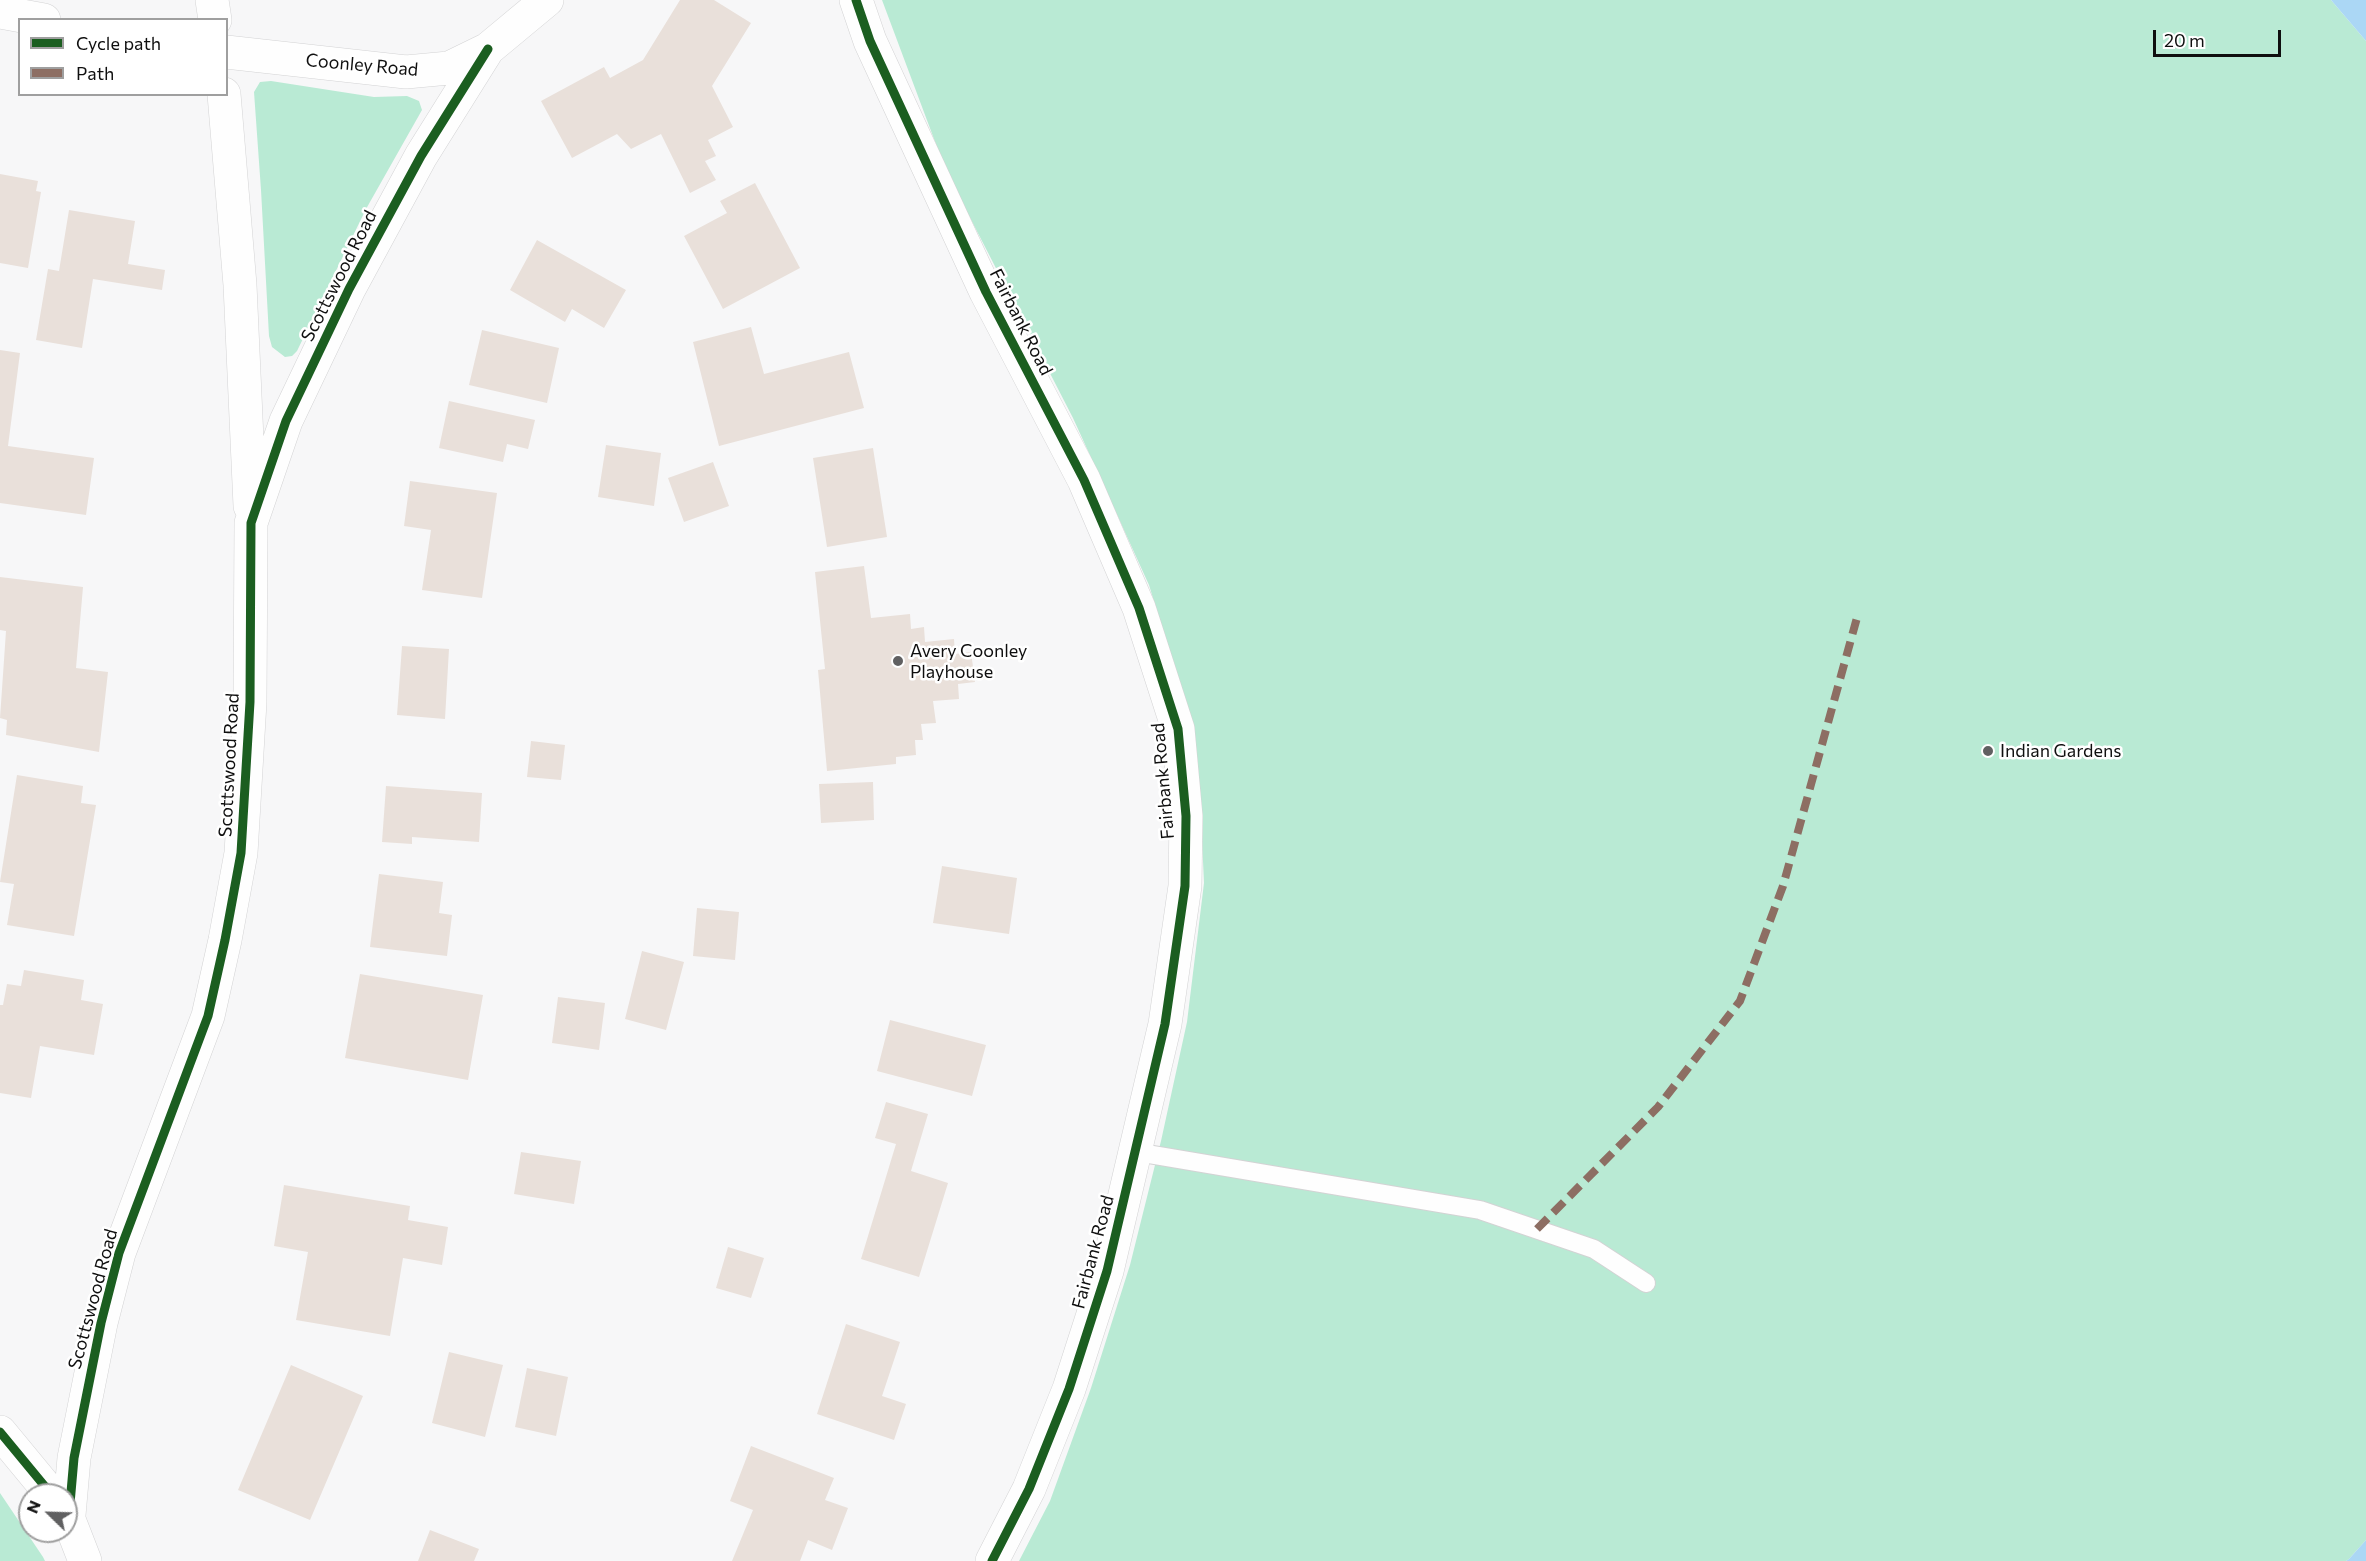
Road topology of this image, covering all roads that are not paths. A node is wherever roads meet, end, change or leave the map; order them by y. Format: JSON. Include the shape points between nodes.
{"nodes":[{"id":1,"x":212,"y":0,"type":"edge"},
{"id":2,"x":547,"y":0,"type":"edge"},
{"id":3,"x":856,"y":0,"type":"edge"},
{"id":4,"x":0,"y":12,"type":"edge"},
{"id":5,"x":33,"y":18,"type":"edge"},
{"id":6,"x":215,"y":18,"type":"edge"},
{"id":7,"x":488,"y":49,"type":"junction"},
{"id":8,"x":228,"y":52,"type":"edge"},
{"id":9,"x":224,"y":96,"type":"edge"},
{"id":10,"x":251,"y":523,"type":"junction"},
{"id":11,"x":1136,"y":1152,"type":"junction"},
{"id":12,"x":1646,"y":1283,"type":"dead end"},
{"id":13,"x":0,"y":1432,"type":"edge"},
{"id":14,"x":42,"y":1483,"type":"edge"},
{"id":15,"x":68,"y":1483,"type":"edge"},
{"id":16,"x":77,"y":1543,"type":"edge"},
{"id":17,"x":85,"y":1561,"type":"edge"},
{"id":18,"x":992,"y":1561,"type":"edge"}],
"edges":[{"from":1,"to":6,"type":"street"},
{"from":2,"to":7,"type":"street","name":"Coonley Road"},
{"from":3,"to":11,"type":"street","name":"Fairbank Road","via":[[870,41],[986,292],[1083,480],[1138,608],[1178,729],[1186,816],[1185,886],[1165,1024]]},
{"from":4,"to":5,"type":"street"},
{"from":7,"to":8,"type":"street","name":"Coonley Road","via":[[449,68],[406,72]]},
{"from":7,"to":10,"type":"street","name":"Scottswood Road","via":[[421,156],[349,289],[286,421]]},
{"from":9,"to":10,"type":"street","name":"Scottswood Road","via":[[240,285]]},
{"from":10,"to":15,"type":"street","name":"Scottswood Road","via":[[250,702],[241,841],[225,940],[208,1016],[117,1263]]},
{"from":11,"to":12,"type":"lane","via":[[1480,1210],[1594,1248]]},
{"from":11,"to":18,"type":"street","name":"Fairbank Road","via":[[1107,1271],[1069,1389],[1029,1490]]},
{"from":13,"to":14,"type":"street"},
{"from":16,"to":17,"type":"street"}]}
